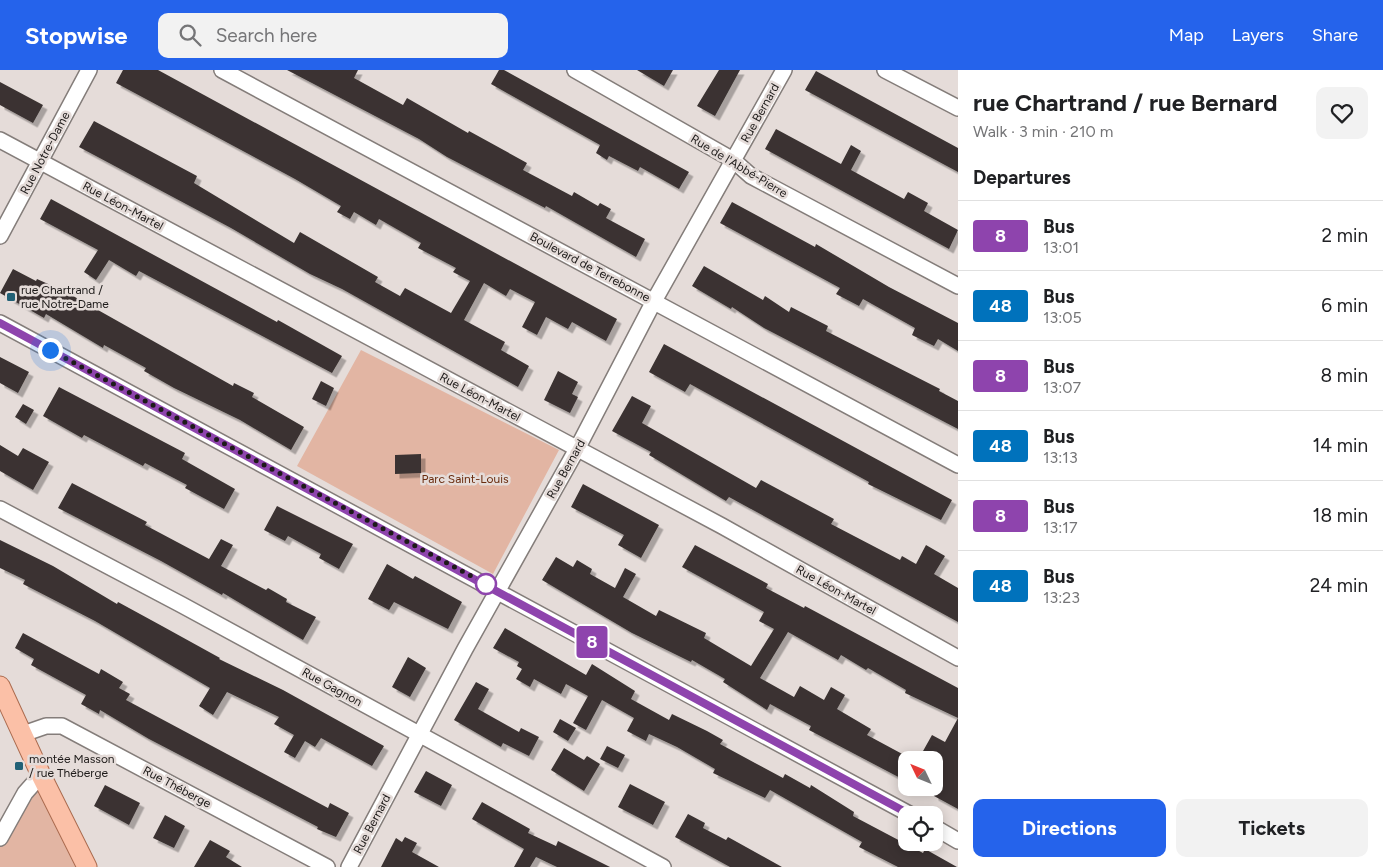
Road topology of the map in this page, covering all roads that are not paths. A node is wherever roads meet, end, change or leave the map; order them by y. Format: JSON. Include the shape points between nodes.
{"nodes":[{"id":1,"x":90,"y":70,"type":"edge"},
{"id":2,"x":222,"y":70,"type":"edge"},
{"id":3,"x":575,"y":70,"type":"edge"},
{"id":4,"x":784,"y":70,"type":"edge"},
{"id":5,"x":885,"y":70,"type":"edge"},
{"id":6,"x":958,"y":108,"type":"edge"},
{"id":7,"x":0,"y":140,"type":"edge"},
{"id":8,"x":733,"y":160,"type":"junction"},
{"id":9,"x":40,"y":162,"type":"junction"},
{"id":10,"x":0,"y":236,"type":"edge"},
{"id":11,"x":958,"y":286,"type":"edge"},
{"id":12,"x":654,"y":301,"type":"junction"},
{"id":13,"x":0,"y":323,"type":"edge"},
{"id":14,"x":577,"y":449,"type":"junction"},
{"id":15,"x":958,"y":466,"type":"edge"},
{"id":16,"x":0,"y":509,"type":"edge"},
{"id":17,"x":499,"y":591,"type":"junction"},
{"id":18,"x":958,"y":658,"type":"edge"},
{"id":19,"x":0,"y":686,"type":"edge"},
{"id":20,"x":23,"y":734,"type":"junction"},
{"id":21,"x":420,"y":736,"type":"junction"},
{"id":22,"x":41,"y":775,"type":"junction"},
{"id":23,"x":898,"y":808,"type":"edge"},
{"id":24,"x":943,"y":832,"type":"edge"},
{"id":25,"x":0,"y":838,"type":"edge"},
{"id":26,"x":958,"y":841,"type":"edge"},
{"id":27,"x":87,"y":867,"type":"edge"},
{"id":28,"x":327,"y":867,"type":"edge"},
{"id":29,"x":348,"y":867,"type":"edge"},
{"id":30,"x":663,"y":867,"type":"edge"}],
"edges":[{"from":1,"to":9,"type":"street","name":"Rue Notre-Dame"},
{"from":2,"to":12,"type":"street","name":"Boulevard de Terrebonne"},
{"from":3,"to":8,"type":"street","name":"Rue de l'Abbé-Pierre"},
{"from":4,"to":8,"type":"street","name":"Rue Bernard"},
{"from":5,"to":6,"type":"street"},
{"from":7,"to":9,"type":"street","name":"Rue Léon-Martel"},
{"from":8,"to":11,"type":"street","name":"Rue de l'Abbé-Pierre","via":[[752,176]]},
{"from":8,"to":12,"type":"street","name":"Rue Bernard"},
{"from":9,"to":10,"type":"street","name":"Rue Notre-Dame"},
{"from":9,"to":14,"type":"street","name":"Rue Léon-Martel"},
{"from":12,"to":14,"type":"street","name":"Rue Bernard"},
{"from":12,"to":15,"type":"street","name":"Boulevard de Terrebonne"},
{"from":13,"to":17,"type":"street"},
{"from":14,"to":17,"type":"street","name":"Rue Bernard"},
{"from":14,"to":18,"type":"street","name":"Rue Léon-Martel"},
{"from":16,"to":21,"type":"street","name":"Rue Gagnon"},
{"from":17,"to":21,"type":"street","name":"Rue Bernard"},
{"from":17,"to":23,"type":"street"},
{"from":19,"to":20,"type":"main road"},
{"from":20,"to":22,"type":"main road"},
{"from":20,"to":28,"type":"street","name":"Rue Théberge","via":[[50,725],[66,728]]},
{"from":21,"to":29,"type":"street","name":"Rue Bernard"},
{"from":21,"to":30,"type":"street","name":"Rue Gagnon"},
{"from":22,"to":25,"type":"street","via":[[25,793]]},
{"from":22,"to":27,"type":"main road"},
{"from":24,"to":26,"type":"street"}]}
